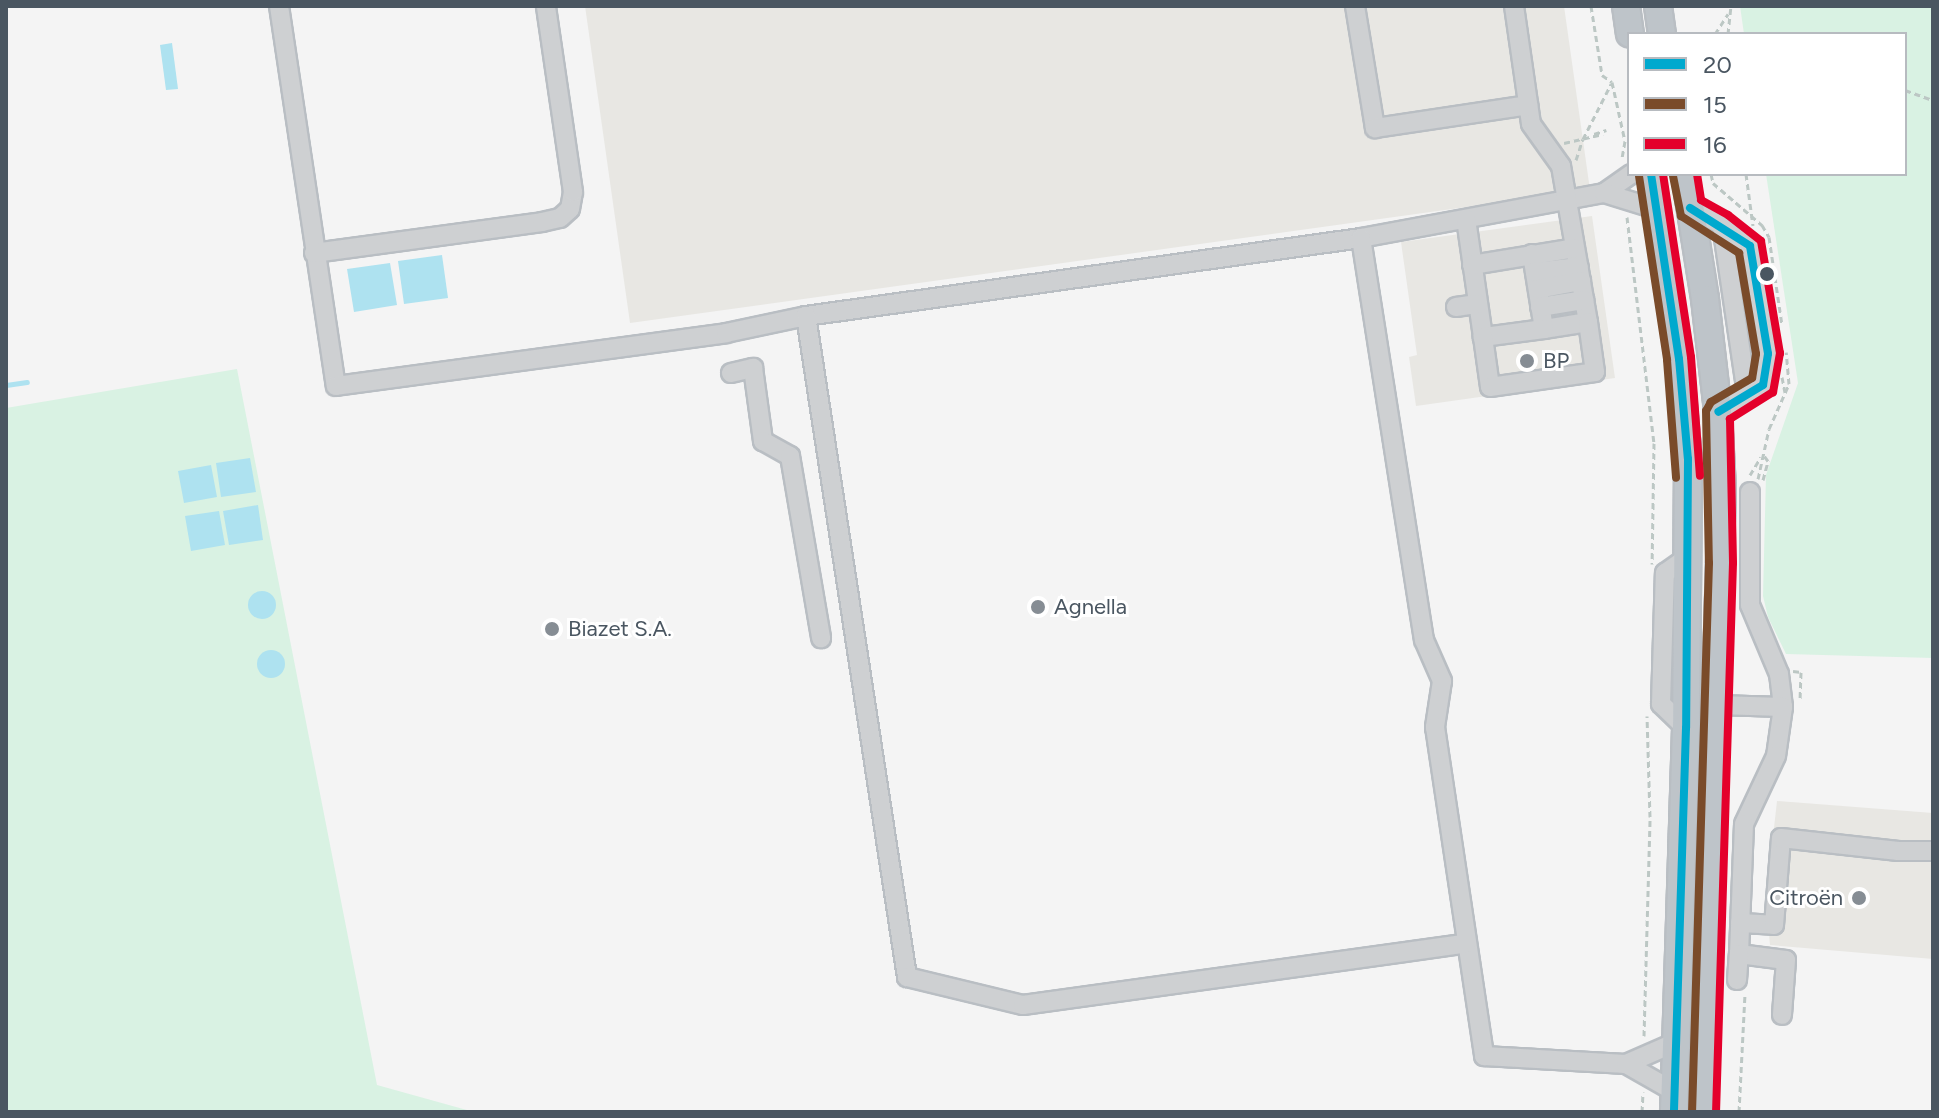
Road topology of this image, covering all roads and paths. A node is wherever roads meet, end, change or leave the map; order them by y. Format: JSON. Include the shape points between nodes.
{"nodes":[{"id":1,"x":279,"y":6,"type":"edge"},
{"id":2,"x":546,"y":6,"type":"edge"},
{"id":3,"x":1355,"y":6,"type":"edge"},
{"id":4,"x":1514,"y":6,"type":"edge"},
{"id":5,"x":1591,"y":6,"type":"edge"},
{"id":6,"x":1626,"y":6,"type":"edge"},
{"id":7,"x":1658,"y":6,"type":"edge"},
{"id":8,"x":1731,"y":8,"type":"edge"},
{"id":9,"x":1630,"y":32,"type":"edge"},
{"id":10,"x":1662,"y":32,"type":"edge"},
{"id":11,"x":1716,"y":32,"type":"edge"},
{"id":12,"x":1728,"y":32,"type":"edge"},
{"id":13,"x":1612,"y":82,"type":"junction"},
{"id":14,"x":1907,"y":91,"type":"edge"},
{"id":15,"x":1933,"y":100,"type":"edge"},
{"id":16,"x":1528,"y":105,"type":"junction"},
{"id":17,"x":1604,"y":132,"type":"dead end"},
{"id":18,"x":1626,"y":171,"type":"edge"},
{"id":19,"x":1651,"y":176,"type":"edge"},
{"id":20,"x":1685,"y":176,"type":"edge"},
{"id":21,"x":1711,"y":176,"type":"edge"},
{"id":22,"x":1746,"y":176,"type":"edge"},
{"id":23,"x":1604,"y":193,"type":"junction"},
{"id":24,"x":1569,"y":200,"type":"junction"},
{"id":25,"x":1690,"y":208,"type":"junction"},
{"id":26,"x":1656,"y":209,"type":"junction"},
{"id":27,"x":1466,"y":219,"type":"junction"},
{"id":28,"x":1722,"y":225,"type":"junction"},
{"id":29,"x":1361,"y":238,"type":"junction"},
{"id":30,"x":314,"y":253,"type":"junction"},
{"id":31,"x":1472,"y":265,"type":"junction"},
{"id":32,"x":1580,"y":274,"type":"junction"},
{"id":33,"x":1536,"y":281,"type":"junction"},
{"id":34,"x":1478,"y":304,"type":"junction"},
{"id":35,"x":1456,"y":307,"type":"dead end"},
{"id":36,"x":806,"y":316,"type":"junction"},
{"id":37,"x":1588,"y":322,"type":"junction"},
{"id":38,"x":1544,"y":329,"type":"junction"},
{"id":39,"x":1483,"y":337,"type":"junction"},
{"id":40,"x":731,"y":373,"type":"dead end"},
{"id":41,"x":1785,"y":394,"type":"dead end"},
{"id":42,"x":1747,"y":395,"type":"junction"},
{"id":43,"x":1718,"y":412,"type":"junction"},
{"id":44,"x":1763,"y":454,"type":"junction"},
{"id":45,"x":1750,"y":492,"type":"junction"},
{"id":46,"x":821,"y":638,"type":"dead end"},
{"id":47,"x":1717,"y":705,"type":"junction"},
{"id":48,"x":1783,"y":707,"type":"junction"},
{"id":49,"x":1933,"y":851,"type":"edge"},
{"id":50,"x":1740,"y":923,"type":"junction"},
{"id":51,"x":1467,"y":943,"type":"junction"},
{"id":52,"x":1739,"y":954,"type":"junction"},
{"id":53,"x":1741,"y":987,"type":"joint"},
{"id":54,"x":1782,"y":1015,"type":"dead end"},
{"id":55,"x":1676,"y":1042,"type":"junction"},
{"id":56,"x":1626,"y":1064,"type":"junction"},
{"id":57,"x":1643,"y":1084,"type":"dead end"},
{"id":58,"x":1674,"y":1102,"type":"edge"},
{"id":59,"x":1642,"y":1112,"type":"edge"},
{"id":60,"x":1704,"y":1112,"type":"edge"},
{"id":61,"x":1739,"y":1112,"type":"edge"}],
"edges":[{"from":1,"to":30,"type":"lane"},
{"from":2,"to":30,"type":"lane","via":[[573,192],[570,209],[542,222]]},
{"from":3,"to":16,"type":"lane","via":[[1375,128]]},
{"from":4,"to":16,"type":"lane"},
{"from":5,"to":13,"type":"path","via":[[1602,75]]},
{"from":6,"to":9,"type":"highway"},
{"from":7,"to":10,"type":"highway"},
{"from":8,"to":11,"type":"path"},
{"from":8,"to":12,"type":"path"},
{"from":13,"to":17,"type":"path","via":[[1583,139]]},
{"from":13,"to":18,"type":"path"},
{"from":14,"to":15,"type":"path"},
{"from":16,"to":24,"type":"lane","via":[[1537,136],[1551,147],[1561,166]]},
{"from":18,"to":23,"type":"lane"},
{"from":19,"to":26,"type":"highway"},
{"from":20,"to":25,"type":"highway"},
{"from":21,"to":22,"type":"path","via":[[1751,214]]},
{"from":23,"to":24,"type":"lane"},
{"from":23,"to":26,"type":"lane"},
{"from":24,"to":27,"type":"lane"},
{"from":24,"to":32,"type":"lane"},
{"from":25,"to":28,"type":"lane"},
{"from":25,"to":43,"type":"highway"},
{"from":26,"to":55,"type":"highway","via":[[1688,459]]},
{"from":27,"to":29,"type":"lane"},
{"from":27,"to":31,"type":"lane"},
{"from":28,"to":42,"type":"lane"},
{"from":28,"to":42,"type":"lane","via":[[1750,246],[1768,354],[1763,385]]},
{"from":29,"to":36,"type":"lane"},
{"from":29,"to":51,"type":"lane","via":[[1424,640],[1442,681],[1435,727]]},
{"from":30,"to":36,"type":"lane","via":[[336,386],[726,333]]},
{"from":31,"to":33,"type":"lane"},
{"from":31,"to":34,"type":"lane"},
{"from":32,"to":33,"type":"lane"},
{"from":32,"to":33,"type":"lane"},
{"from":32,"to":37,"type":"lane"},
{"from":33,"to":38,"type":"lane"},
{"from":34,"to":35,"type":"lane"},
{"from":34,"to":39,"type":"lane"},
{"from":36,"to":51,"type":"lane","via":[[907,977],[1023,1005]]},
{"from":37,"to":38,"type":"lane"},
{"from":37,"to":39,"type":"lane","via":[[1595,372],[1490,387]]},
{"from":38,"to":39,"type":"lane"},
{"from":40,"to":46,"type":"lane","via":[[753,368],[763,441],[790,456]]},
{"from":41,"to":44,"type":"path"},
{"from":42,"to":43,"type":"lane"},
{"from":43,"to":47,"type":"highway","via":[[1722,504]]},
{"from":44,"to":45,"type":"path","via":[[1748,481]]},
{"from":44,"to":45,"type":"path","via":[[1757,487]]},
{"from":45,"to":48,"type":"lane","via":[[1750,605],[1779,674]]},
{"from":47,"to":48,"type":"lane"},
{"from":47,"to":60,"type":"highway"},
{"from":48,"to":50,"type":"lane","via":[[1776,756],[1744,824]]},
{"from":49,"to":50,"type":"lane","via":[[1781,838],[1774,925]]},
{"from":50,"to":52,"type":"lane"},
{"from":51,"to":56,"type":"lane","via":[[1484,1056]]},
{"from":52,"to":53,"type":"lane"},
{"from":52,"to":54,"type":"lane","via":[[1786,960]]},
{"from":53,"to":61,"type":"path"},
{"from":55,"to":56,"type":"lane"},
{"from":55,"to":58,"type":"highway"},
{"from":56,"to":58,"type":"lane"},
{"from":57,"to":59,"type":"path"}]}
